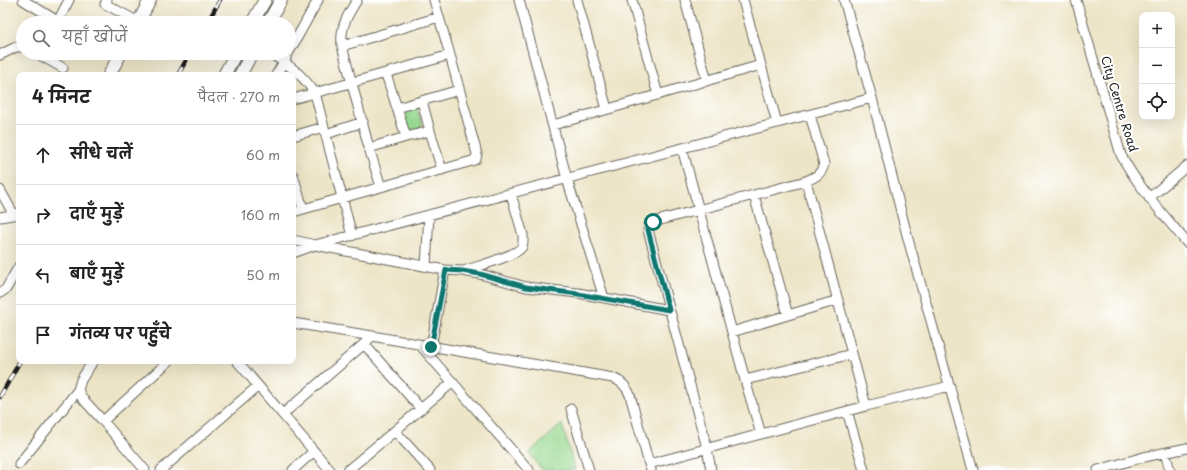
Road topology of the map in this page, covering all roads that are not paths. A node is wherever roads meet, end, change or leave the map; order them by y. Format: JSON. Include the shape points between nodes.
{"nodes":[{"id":1,"x":69,"y":0,"type":"edge"},
{"id":2,"x":150,"y":0,"type":"edge"},
{"id":3,"x":265,"y":0,"type":"edge"},
{"id":4,"x":281,"y":0,"type":"edge"},
{"id":5,"x":318,"y":0,"type":"edge"},
{"id":6,"x":357,"y":0,"type":"edge"},
{"id":7,"x":434,"y":0,"type":"edge"},
{"id":8,"x":519,"y":0,"type":"edge"},
{"id":9,"x":577,"y":0,"type":"edge"},
{"id":10,"x":632,"y":0,"type":"edge"},
{"id":11,"x":685,"y":0,"type":"edge"},
{"id":12,"x":743,"y":0,"type":"edge"},
{"id":13,"x":844,"y":0,"type":"edge"},
{"id":14,"x":1076,"y":0,"type":"edge"},
{"id":15,"x":26,"y":1,"type":"edge"},
{"id":16,"x":103,"y":1,"type":"edge"},
{"id":17,"x":50,"y":16,"type":"edge"},
{"id":18,"x":62,"y":16,"type":"edge"},
{"id":19,"x":128,"y":16,"type":"edge"},
{"id":20,"x":141,"y":16,"type":"edge"},
{"id":21,"x":256,"y":16,"type":"edge"},
{"id":22,"x":272,"y":16,"type":"edge"},
{"id":23,"x":439,"y":17,"type":"junction"},
{"id":24,"x":296,"y":40,"type":"edge"},
{"id":25,"x":342,"y":46,"type":"junction"},
{"id":26,"x":16,"y":47,"type":"edge"},
{"id":27,"x":0,"y":55,"type":"edge"},
{"id":28,"x":450,"y":55,"type":"junction"},
{"id":29,"x":49,"y":60,"type":"edge"},
{"id":30,"x":115,"y":60,"type":"edge"},
{"id":31,"x":232,"y":60,"type":"edge"},
{"id":32,"x":248,"y":60,"type":"edge"},
{"id":33,"x":280,"y":60,"type":"edge"},
{"id":34,"x":283,"y":62,"type":"junction"},
{"id":35,"x":761,"y":65,"type":"junction"},
{"id":36,"x":63,"y":68,"type":"dead end"},
{"id":37,"x":110,"y":72,"type":"edge"},
{"id":38,"x":226,"y":72,"type":"edge"},
{"id":39,"x":242,"y":72,"type":"edge"},
{"id":40,"x":278,"y":72,"type":"edge"},
{"id":41,"x":386,"y":74,"type":"junction"},
{"id":42,"x":707,"y":81,"type":"junction"},
{"id":43,"x":352,"y":83,"type":"junction"},
{"id":44,"x":459,"y":90,"type":"junction"},
{"id":45,"x":315,"y":93,"type":"junction"},
{"id":46,"x":658,"y":95,"type":"junction"},
{"id":47,"x":296,"y":98,"type":"edge"},
{"id":48,"x":872,"y":98,"type":"junction"},
{"id":49,"x":422,"y":101,"type":"junction"},
{"id":50,"x":397,"y":108,"type":"junction"},
{"id":51,"x":607,"y":109,"type":"junction"},
{"id":52,"x":810,"y":114,"type":"junction"},
{"id":53,"x":363,"y":122,"type":"junction"},
{"id":54,"x":777,"y":123,"type":"junction"},
{"id":55,"x":553,"y":125,"type":"junction"},
{"id":56,"x":325,"y":131,"type":"junction"},
{"id":57,"x":430,"y":131,"type":"junction"},
{"id":58,"x":296,"y":136,"type":"edge"},
{"id":59,"x":406,"y":137,"type":"junction"},
{"id":60,"x":369,"y":148,"type":"junction"},
{"id":61,"x":682,"y":148,"type":"junction"},
{"id":62,"x":1187,"y":166,"type":"edge"},
{"id":63,"x":442,"y":170,"type":"junction"},
{"id":64,"x":568,"y":179,"type":"junction"},
{"id":65,"x":806,"y":181,"type":"junction"},
{"id":66,"x":296,"y":185,"type":"edge"},
{"id":67,"x":381,"y":187,"type":"junction"},
{"id":68,"x":0,"y":190,"type":"edge"},
{"id":69,"x":511,"y":194,"type":"junction"},
{"id":70,"x":754,"y":195,"type":"junction"},
{"id":71,"x":342,"y":198,"type":"junction"},
{"id":72,"x":1149,"y":198,"type":"junction"},
{"id":73,"x":303,"y":209,"type":"junction"},
{"id":74,"x":699,"y":210,"type":"junction"},
{"id":75,"x":296,"y":211,"type":"edge"},
{"id":76,"x":16,"y":214,"type":"edge"},
{"id":77,"x":429,"y":215,"type":"junction"},
{"id":78,"x":0,"y":217,"type":"edge"},
{"id":79,"x":352,"y":236,"type":"junction"},
{"id":80,"x":296,"y":241,"type":"edge"},
{"id":81,"x":1187,"y":243,"type":"edge"},
{"id":82,"x":315,"y":245,"type":"junction"},
{"id":83,"x":296,"y":252,"type":"edge"},
{"id":84,"x":426,"y":266,"type":"junction"},
{"id":85,"x":446,"y":270,"type":"junction"},
{"id":86,"x":16,"y":271,"type":"edge"},
{"id":87,"x":462,"y":271,"type":"junction"},
{"id":88,"x":0,"y":293,"type":"edge"},
{"id":89,"x":604,"y":298,"type":"junction"},
{"id":90,"x":838,"y":300,"type":"junction"},
{"id":91,"x":669,"y":310,"type":"junction"},
{"id":92,"x":788,"y":315,"type":"junction"},
{"id":93,"x":296,"y":323,"type":"edge"},
{"id":94,"x":732,"y":332,"type":"junction"},
{"id":95,"x":372,"y":336,"type":"junction"},
{"id":96,"x":364,"y":344,"type":"junction"},
{"id":97,"x":420,"y":345,"type":"junction"},
{"id":98,"x":431,"y":347,"type":"junction"},
{"id":99,"x":852,"y":354,"type":"junction"},
{"id":100,"x":91,"y":364,"type":"edge"},
{"id":101,"x":166,"y":364,"type":"edge"},
{"id":102,"x":240,"y":364,"type":"edge"},
{"id":103,"x":745,"y":380,"type":"junction"},
{"id":104,"x":453,"y":382,"type":"junction"},
{"id":105,"x":258,"y":386,"type":"junction"},
{"id":106,"x":950,"y":386,"type":"junction"},
{"id":107,"x":78,"y":390,"type":"junction"},
{"id":108,"x":866,"y":406,"type":"junction"},
{"id":109,"x":421,"y":409,"type":"junction"},
{"id":110,"x":571,"y":409,"type":"dead end"},
{"id":111,"x":847,"y":411,"type":"junction"},
{"id":112,"x":283,"y":414,"type":"junction"},
{"id":113,"x":102,"y":421,"type":"junction"},
{"id":114,"x":395,"y":431,"type":"junction"},
{"id":115,"x":761,"y":434,"type":"junction"},
{"id":116,"x":706,"y":448,"type":"junction"},
{"id":117,"x":1187,"y":448,"type":"edge"},
{"id":118,"x":314,"y":451,"type":"junction"},
{"id":119,"x":1165,"y":453,"type":"junction"},
{"id":120,"x":19,"y":464,"type":"dead end"},
{"id":121,"x":650,"y":467,"type":"edge"},
{"id":122,"x":145,"y":470,"type":"edge"},
{"id":123,"x":161,"y":470,"type":"edge"},
{"id":124,"x":293,"y":470,"type":"edge"},
{"id":125,"x":330,"y":470,"type":"edge"},
{"id":126,"x":348,"y":470,"type":"edge"},
{"id":127,"x":430,"y":470,"type":"edge"},
{"id":128,"x":530,"y":470,"type":"edge"},
{"id":129,"x":589,"y":470,"type":"edge"},
{"id":130,"x":711,"y":470,"type":"edge"},
{"id":131,"x":863,"y":470,"type":"edge"},
{"id":132,"x":973,"y":470,"type":"edge"},
{"id":133,"x":1098,"y":470,"type":"edge"},
{"id":134,"x":1170,"y":470,"type":"edge"}],
"edges":[{"from":1,"to":18,"type":"street"},
{"from":2,"to":20,"type":"street"},
{"from":3,"to":21,"type":"street"},
{"from":4,"to":22,"type":"street"},
{"from":5,"to":24,"type":"street"},
{"from":6,"to":25,"type":"street","via":[[343,25]]},
{"from":7,"to":23,"type":"street"},
{"from":8,"to":55,"type":"street"},
{"from":9,"to":51,"type":"street"},
{"from":10,"to":46,"type":"street"},
{"from":11,"to":42,"type":"street"},
{"from":12,"to":35,"type":"street"},
{"from":13,"to":48,"type":"street"},
{"from":14,"to":72,"type":"street","name":"City Centre Road","via":[[1121,155]]},
{"from":15,"to":17,"type":"street"},
{"from":16,"to":19,"type":"street"},
{"from":23,"to":25,"type":"street"},
{"from":23,"to":28,"type":"street"},
{"from":25,"to":43,"type":"street"},
{"from":26,"to":27,"type":"street"},
{"from":28,"to":41,"type":"street"},
{"from":28,"to":44,"type":"street"},
{"from":29,"to":36,"type":"street"},
{"from":30,"to":37,"type":"street"},
{"from":31,"to":38,"type":"street"},
{"from":32,"to":39,"type":"street"},
{"from":33,"to":34,"type":"street"},
{"from":34,"to":40,"type":"street"},
{"from":34,"to":45,"type":"street","via":[[296,70]]},
{"from":35,"to":42,"type":"street"},
{"from":35,"to":54,"type":"street"},
{"from":41,"to":43,"type":"street"},
{"from":41,"to":50,"type":"street"},
{"from":42,"to":46,"type":"street"},
{"from":43,"to":45,"type":"street"},
{"from":43,"to":53,"type":"street"},
{"from":44,"to":49,"type":"street"},
{"from":44,"to":63,"type":"street","via":[[477,154],[476,159]]},
{"from":45,"to":47,"type":"street"},
{"from":45,"to":56,"type":"street"},
{"from":46,"to":51,"type":"street"},
{"from":48,"to":52,"type":"street"},
{"from":48,"to":106,"type":"street","via":[[908,239]]},
{"from":49,"to":50,"type":"street"},
{"from":49,"to":57,"type":"street"},
{"from":50,"to":59,"type":"street"},
{"from":51,"to":55,"type":"street"},
{"from":52,"to":54,"type":"street"},
{"from":52,"to":65,"type":"street","via":[[824,164],[818,175]]},
{"from":53,"to":56,"type":"street"},
{"from":53,"to":60,"type":"street"},
{"from":54,"to":61,"type":"street"},
{"from":55,"to":64,"type":"street"},
{"from":56,"to":58,"type":"street"},
{"from":56,"to":71,"type":"street"},
{"from":57,"to":59,"type":"street"},
{"from":57,"to":63,"type":"street"},
{"from":59,"to":60,"type":"street"},
{"from":60,"to":67,"type":"street"},
{"from":61,"to":64,"type":"street"},
{"from":61,"to":74,"type":"street"},
{"from":62,"to":72,"type":"street"},
{"from":63,"to":67,"type":"street"},
{"from":64,"to":69,"type":"street"},
{"from":64,"to":89,"type":"street"},
{"from":65,"to":70,"type":"street"},
{"from":65,"to":90,"type":"street"},
{"from":66,"to":73,"type":"street"},
{"from":67,"to":71,"type":"street"},
{"from":68,"to":76,"type":"street"},
{"from":69,"to":77,"type":"street"},
{"from":69,"to":87,"type":"street","via":[[523,236],[521,247],[510,254]]},
{"from":70,"to":74,"type":"street"},
{"from":70,"to":92,"type":"street"},
{"from":71,"to":73,"type":"street"},
{"from":71,"to":79,"type":"street"},
{"from":72,"to":81,"type":"street","name":"City Centre Road"},
{"from":73,"to":75,"type":"street"},
{"from":74,"to":91,"type":"street","via":[[649,225],[648,230]]},
{"from":74,"to":94,"type":"street"},
{"from":76,"to":78,"type":"street"},
{"from":77,"to":79,"type":"street"},
{"from":77,"to":84,"type":"street"},
{"from":79,"to":82,"type":"street"},
{"from":80,"to":82,"type":"street"},
{"from":82,"to":83,"type":"street"},
{"from":82,"to":84,"type":"street"},
{"from":84,"to":85,"type":"street"},
{"from":85,"to":87,"type":"street"},
{"from":85,"to":98,"type":"street"},
{"from":86,"to":88,"type":"street","via":[[6,289]]},
{"from":87,"to":89,"type":"street","via":[[526,287]]},
{"from":89,"to":91,"type":"street"},
{"from":90,"to":92,"type":"street"},
{"from":90,"to":99,"type":"street"},
{"from":91,"to":116,"type":"street"},
{"from":92,"to":94,"type":"street"},
{"from":93,"to":95,"type":"street"},
{"from":94,"to":103,"type":"street"},
{"from":95,"to":96,"type":"street"},
{"from":95,"to":97,"type":"street"},
{"from":96,"to":109,"type":"street"},
{"from":96,"to":112,"type":"street"},
{"from":97,"to":98,"type":"street"},
{"from":97,"to":104,"type":"street"},
{"from":98,"to":121,"type":"street","via":[[613,378],[621,382],[630,395]]},
{"from":99,"to":103,"type":"street"},
{"from":99,"to":108,"type":"street"},
{"from":100,"to":107,"type":"street"},
{"from":101,"to":113,"type":"street"},
{"from":102,"to":105,"type":"street"},
{"from":103,"to":115,"type":"street"},
{"from":104,"to":109,"type":"street"},
{"from":104,"to":128,"type":"street"},
{"from":105,"to":112,"type":"street"},
{"from":105,"to":123,"type":"street"},
{"from":106,"to":108,"type":"street"},
{"from":106,"to":132,"type":"street"},
{"from":107,"to":113,"type":"street"},
{"from":107,"to":120,"type":"street"},
{"from":108,"to":111,"type":"street"},
{"from":109,"to":114,"type":"street"},
{"from":110,"to":129,"type":"street"},
{"from":111,"to":115,"type":"street"},
{"from":111,"to":131,"type":"street"},
{"from":112,"to":118,"type":"street"},
{"from":113,"to":122,"type":"street"},
{"from":114,"to":126,"type":"street"},
{"from":114,"to":127,"type":"street"},
{"from":115,"to":116,"type":"street"},
{"from":116,"to":121,"type":"street"},
{"from":116,"to":130,"type":"street"},
{"from":117,"to":119,"type":"street"},
{"from":118,"to":124,"type":"street"},
{"from":118,"to":125,"type":"street"},
{"from":119,"to":133,"type":"street"},
{"from":119,"to":134,"type":"street"}]}
